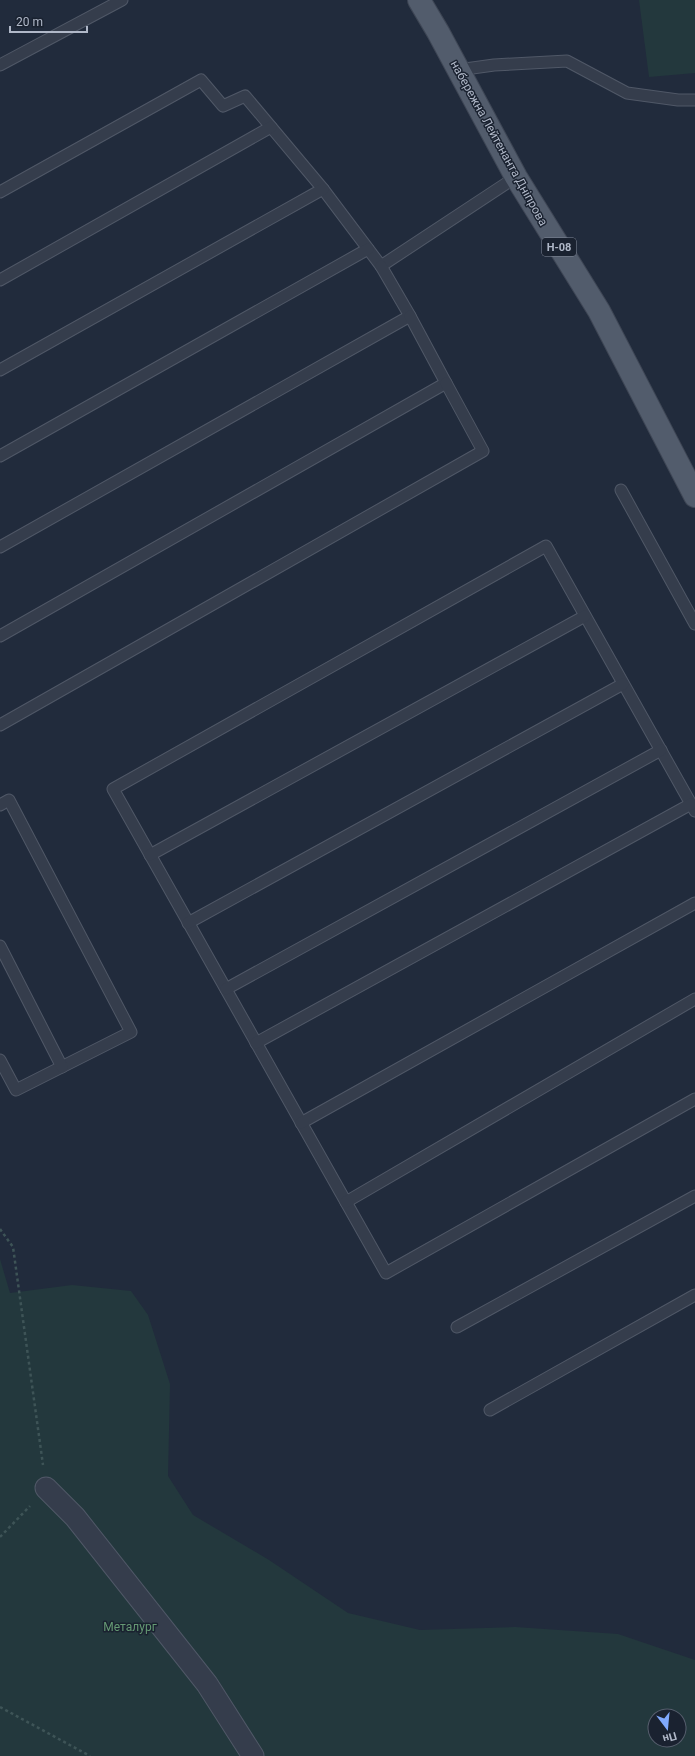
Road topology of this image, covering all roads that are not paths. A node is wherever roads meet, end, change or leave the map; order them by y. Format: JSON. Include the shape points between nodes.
{"nodes":[{"id":1,"x":122,"y":0,"type":"edge"},
{"id":2,"x":419,"y":0,"type":"edge"},
{"id":3,"x":0,"y":65,"type":"edge"},
{"id":4,"x":458,"y":70,"type":"junction"},
{"id":5,"x":695,"y":100,"type":"edge"},
{"id":6,"x":271,"y":127,"type":"junction"},
{"id":7,"x":516,"y":178,"type":"junction"},
{"id":8,"x":323,"y":189,"type":"junction"},
{"id":9,"x":0,"y":192,"type":"edge"},
{"id":10,"x":368,"y":249,"type":"junction"},
{"id":11,"x":381,"y":266,"type":"junction"},
{"id":12,"x":0,"y":280,"type":"edge"},
{"id":13,"x":410,"y":316,"type":"junction"},
{"id":14,"x":0,"y":370,"type":"edge"},
{"id":15,"x":446,"y":383,"type":"junction"},
{"id":16,"x":0,"y":456,"type":"edge"},
{"id":17,"x":621,"y":490,"type":"dead end"},
{"id":18,"x":695,"y":496,"type":"edge"},
{"id":19,"x":0,"y":547,"type":"edge"},
{"id":20,"x":585,"y":616,"type":"junction"},
{"id":21,"x":695,"y":624,"type":"edge"},
{"id":22,"x":0,"y":636,"type":"edge"},
{"id":23,"x":623,"y":684,"type":"junction"},
{"id":24,"x":0,"y":725,"type":"edge"},
{"id":25,"x":661,"y":750,"type":"junction"},
{"id":26,"x":0,"y":805,"type":"edge"},
{"id":27,"x":694,"y":808,"type":"edge"},
{"id":28,"x":150,"y":855,"type":"junction"},
{"id":29,"x":695,"y":903,"type":"edge"},
{"id":30,"x":188,"y":923,"type":"junction"},
{"id":31,"x":0,"y":946,"type":"edge"},
{"id":32,"x":226,"y":989,"type":"junction"},
{"id":33,"x":695,"y":999,"type":"edge"},
{"id":34,"x":256,"y":1043,"type":"junction"},
{"id":35,"x":0,"y":1060,"type":"edge"},
{"id":36,"x":62,"y":1066,"type":"junction"},
{"id":37,"x":695,"y":1099,"type":"edge"},
{"id":38,"x":301,"y":1123,"type":"junction"},
{"id":39,"x":695,"y":1196,"type":"edge"},
{"id":40,"x":346,"y":1202,"type":"junction"},
{"id":41,"x":695,"y":1295,"type":"edge"},
{"id":42,"x":457,"y":1327,"type":"dead end"},
{"id":43,"x":490,"y":1410,"type":"dead end"},
{"id":44,"x":46,"y":1488,"type":"road end"},
{"id":45,"x":253,"y":1756,"type":"edge"}],
"edges":[{"from":1,"to":3,"type":"lane"},
{"from":2,"to":4,"type":"main road","name":"набережна Лейтенанта Дніпрова","number":"Н-08"},
{"from":4,"to":5,"type":"lane","via":[[494,65],[567,61],[627,93]]},
{"from":4,"to":7,"type":"main road","name":"набережна Лейтенанта Дніпрова","number":"Н-08"},
{"from":6,"to":8,"type":"lane"},
{"from":6,"to":9,"type":"lane","via":[[245,96],[223,106],[201,80]]},
{"from":6,"to":12,"type":"lane"},
{"from":7,"to":11,"type":"lane"},
{"from":7,"to":18,"type":"main road","name":"набережна Лейтенанта Дніпрова","number":"Н-08","via":[[599,311]]},
{"from":8,"to":10,"type":"lane"},
{"from":8,"to":14,"type":"lane"},
{"from":10,"to":11,"type":"lane"},
{"from":10,"to":16,"type":"lane"},
{"from":11,"to":13,"type":"lane"},
{"from":13,"to":15,"type":"lane"},
{"from":13,"to":19,"type":"lane"},
{"from":15,"to":22,"type":"lane"},
{"from":15,"to":24,"type":"lane","via":[[483,451]]},
{"from":17,"to":21,"type":"lane"},
{"from":20,"to":23,"type":"lane"},
{"from":20,"to":28,"type":"lane"},
{"from":20,"to":28,"type":"lane","via":[[546,546],[113,789]]},
{"from":23,"to":25,"type":"lane"},
{"from":23,"to":30,"type":"lane"},
{"from":25,"to":27,"type":"lane"},
{"from":25,"to":32,"type":"lane"},
{"from":26,"to":36,"type":"lane","via":[[9,800],[131,1032]]},
{"from":27,"to":34,"type":"lane"},
{"from":28,"to":30,"type":"lane"},
{"from":29,"to":38,"type":"lane"},
{"from":30,"to":32,"type":"lane"},
{"from":31,"to":36,"type":"lane"},
{"from":32,"to":34,"type":"lane"},
{"from":33,"to":40,"type":"lane"},
{"from":34,"to":38,"type":"lane"},
{"from":35,"to":36,"type":"lane","via":[[16,1090]]},
{"from":37,"to":40,"type":"lane","via":[[386,1273]]},
{"from":38,"to":40,"type":"lane"},
{"from":39,"to":42,"type":"lane"},
{"from":41,"to":43,"type":"lane"},
{"from":44,"to":45,"type":"street","via":[[75,1517],[207,1684]]}]}
